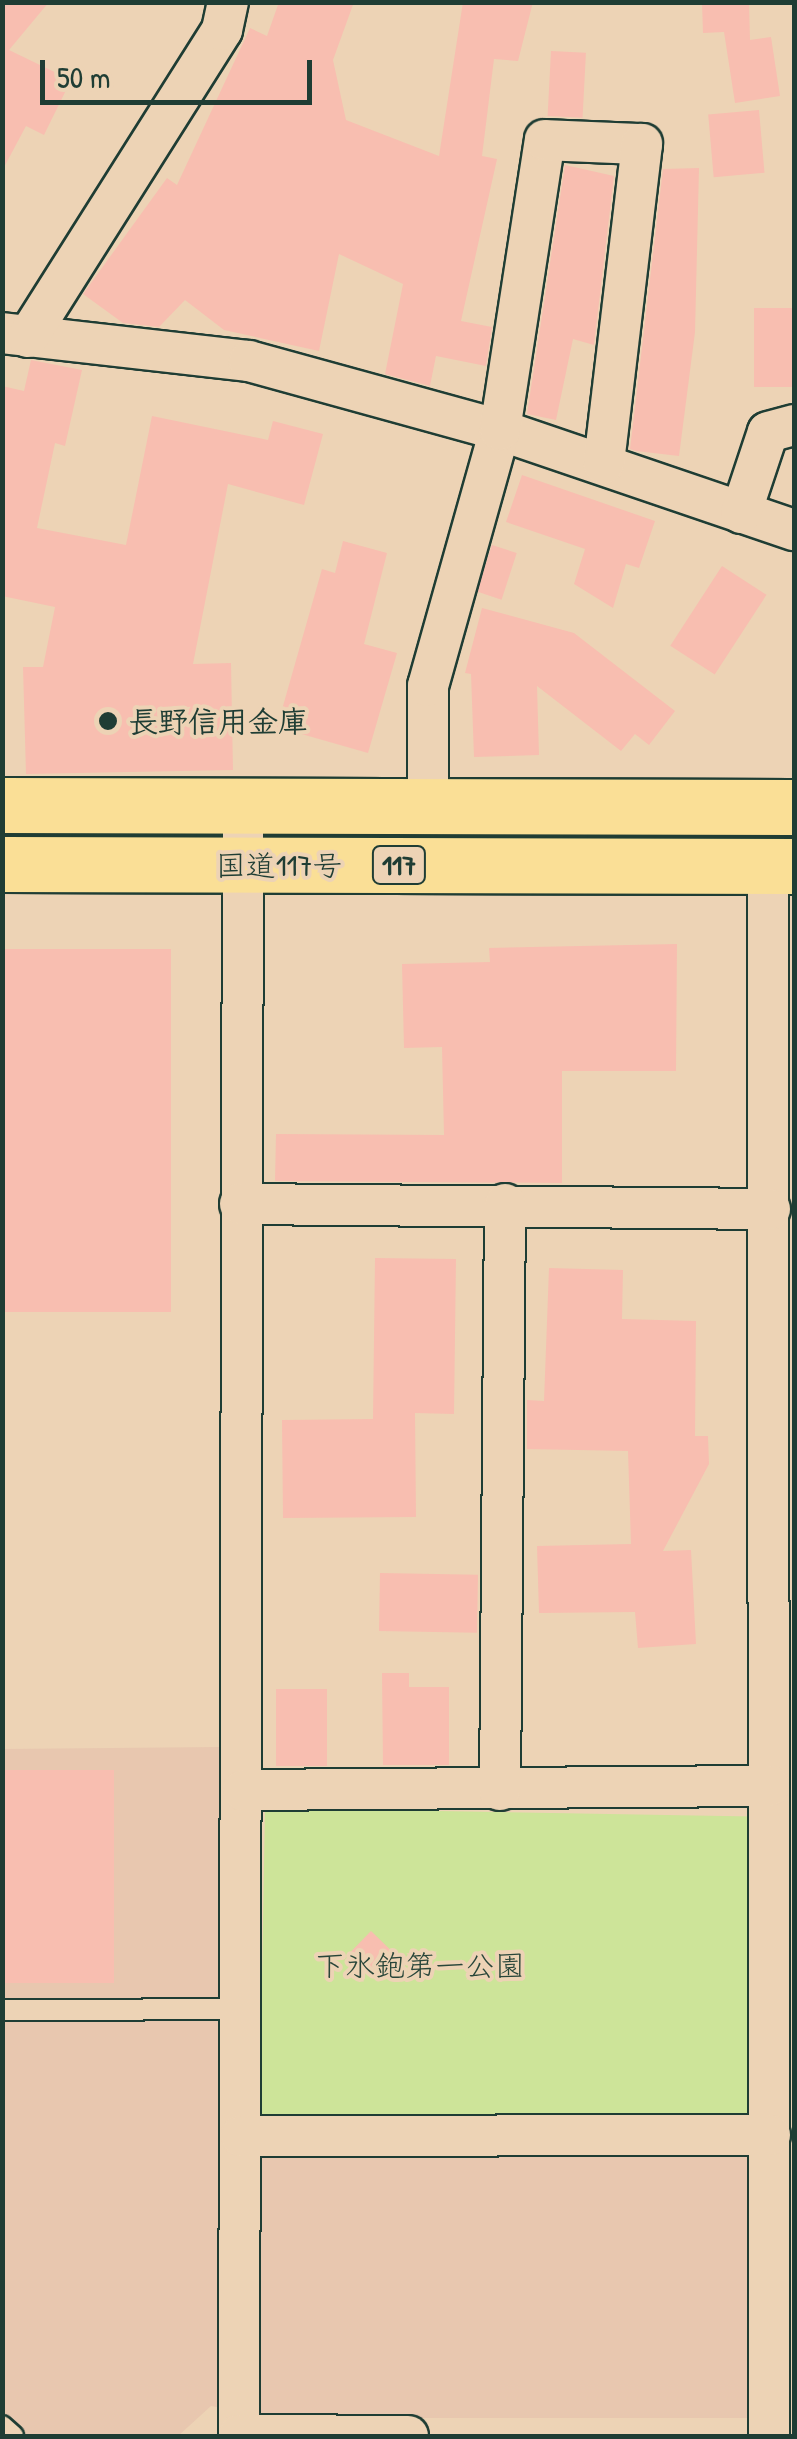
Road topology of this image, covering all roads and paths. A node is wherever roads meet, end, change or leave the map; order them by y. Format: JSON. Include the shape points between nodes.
{"nodes":[{"id":1,"x":228,"y":2,"type":"edge"},
{"id":2,"x":15,"y":335,"type":"edge"},
{"id":3,"x":794,"y":424,"type":"edge"},
{"id":4,"x":500,"y":430,"type":"junction"},
{"id":5,"x":604,"y":464,"type":"junction"},
{"id":6,"x":741,"y":512,"type":"junction"},
{"id":7,"x":794,"y":530,"type":"edge"},
{"id":8,"x":2,"y":805,"type":"edge"},
{"id":9,"x":243,"y":806,"type":"junction"},
{"id":10,"x":428,"y":806,"type":"junction"},
{"id":11,"x":794,"y":807,"type":"edge"},
{"id":12,"x":2,"y":864,"type":"edge"},
{"id":13,"x":242,"y":864,"type":"junction"},
{"id":14,"x":781,"y":866,"type":"edge"},
{"id":15,"x":240,"y":1204,"type":"junction"},
{"id":16,"x":506,"y":1204,"type":"junction"},
{"id":17,"x":770,"y":1209,"type":"junction"},
{"id":18,"x":784,"y":1295,"type":"edge"},
{"id":19,"x":769,"y":1786,"type":"junction"},
{"id":20,"x":243,"y":1790,"type":"junction"},
{"id":21,"x":500,"y":1790,"type":"junction"},
{"id":22,"x":782,"y":1926,"type":"edge"},
{"id":23,"x":241,"y":2009,"type":"junction"},
{"id":24,"x":2,"y":2010,"type":"edge"},
{"id":25,"x":770,"y":2135,"type":"junction"},
{"id":26,"x":241,"y":2136,"type":"junction"},
{"id":27,"x":2,"y":2426,"type":"edge"},
{"id":28,"x":13,"y":2436,"type":"edge"},
{"id":29,"x":238,"y":2436,"type":"edge"},
{"id":30,"x":408,"y":2436,"type":"edge"},
{"id":31,"x":769,"y":2436,"type":"edge"}],
"edges":[{"from":1,"to":2,"type":"street","via":[[222,30]]},
{"from":2,"to":4,"type":"street","via":[[250,361]]},
{"from":3,"to":6,"type":"street","via":[[768,432]]},
{"from":4,"to":5,"type":"street"},
{"from":4,"to":5,"type":"street","via":[[545,140],[642,144]]},
{"from":4,"to":10,"type":"street","via":[[428,686]]},
{"from":5,"to":6,"type":"street"},
{"from":6,"to":7,"type":"street"},
{"from":8,"to":9,"type":"highway","name":"国道117号","number":"117"},
{"from":9,"to":10,"type":"highway","name":"国道117号","number":"117"},
{"from":9,"to":13,"type":"street"},
{"from":10,"to":11,"type":"highway","name":"国道117号","number":"117"},
{"from":12,"to":13,"type":"highway","name":"国道117号","number":"117"},
{"from":13,"to":14,"type":"highway","name":"国道117号","number":"117"},
{"from":13,"to":15,"type":"street"},
{"from":14,"to":17,"type":"street"},
{"from":15,"to":16,"type":"street"},
{"from":15,"to":20,"type":"street"},
{"from":16,"to":17,"type":"street"},
{"from":16,"to":21,"type":"street"},
{"from":17,"to":18,"type":"street"},
{"from":18,"to":19,"type":"street"},
{"from":19,"to":21,"type":"street"},
{"from":19,"to":22,"type":"street"},
{"from":20,"to":21,"type":"street"},
{"from":20,"to":23,"type":"street"},
{"from":22,"to":25,"type":"street"},
{"from":23,"to":24,"type":"lane"},
{"from":23,"to":26,"type":"street"},
{"from":25,"to":26,"type":"street"},
{"from":25,"to":31,"type":"street"},
{"from":26,"to":29,"type":"street"},
{"from":27,"to":28,"type":"lane"},
{"from":29,"to":30,"type":"street"}]}
